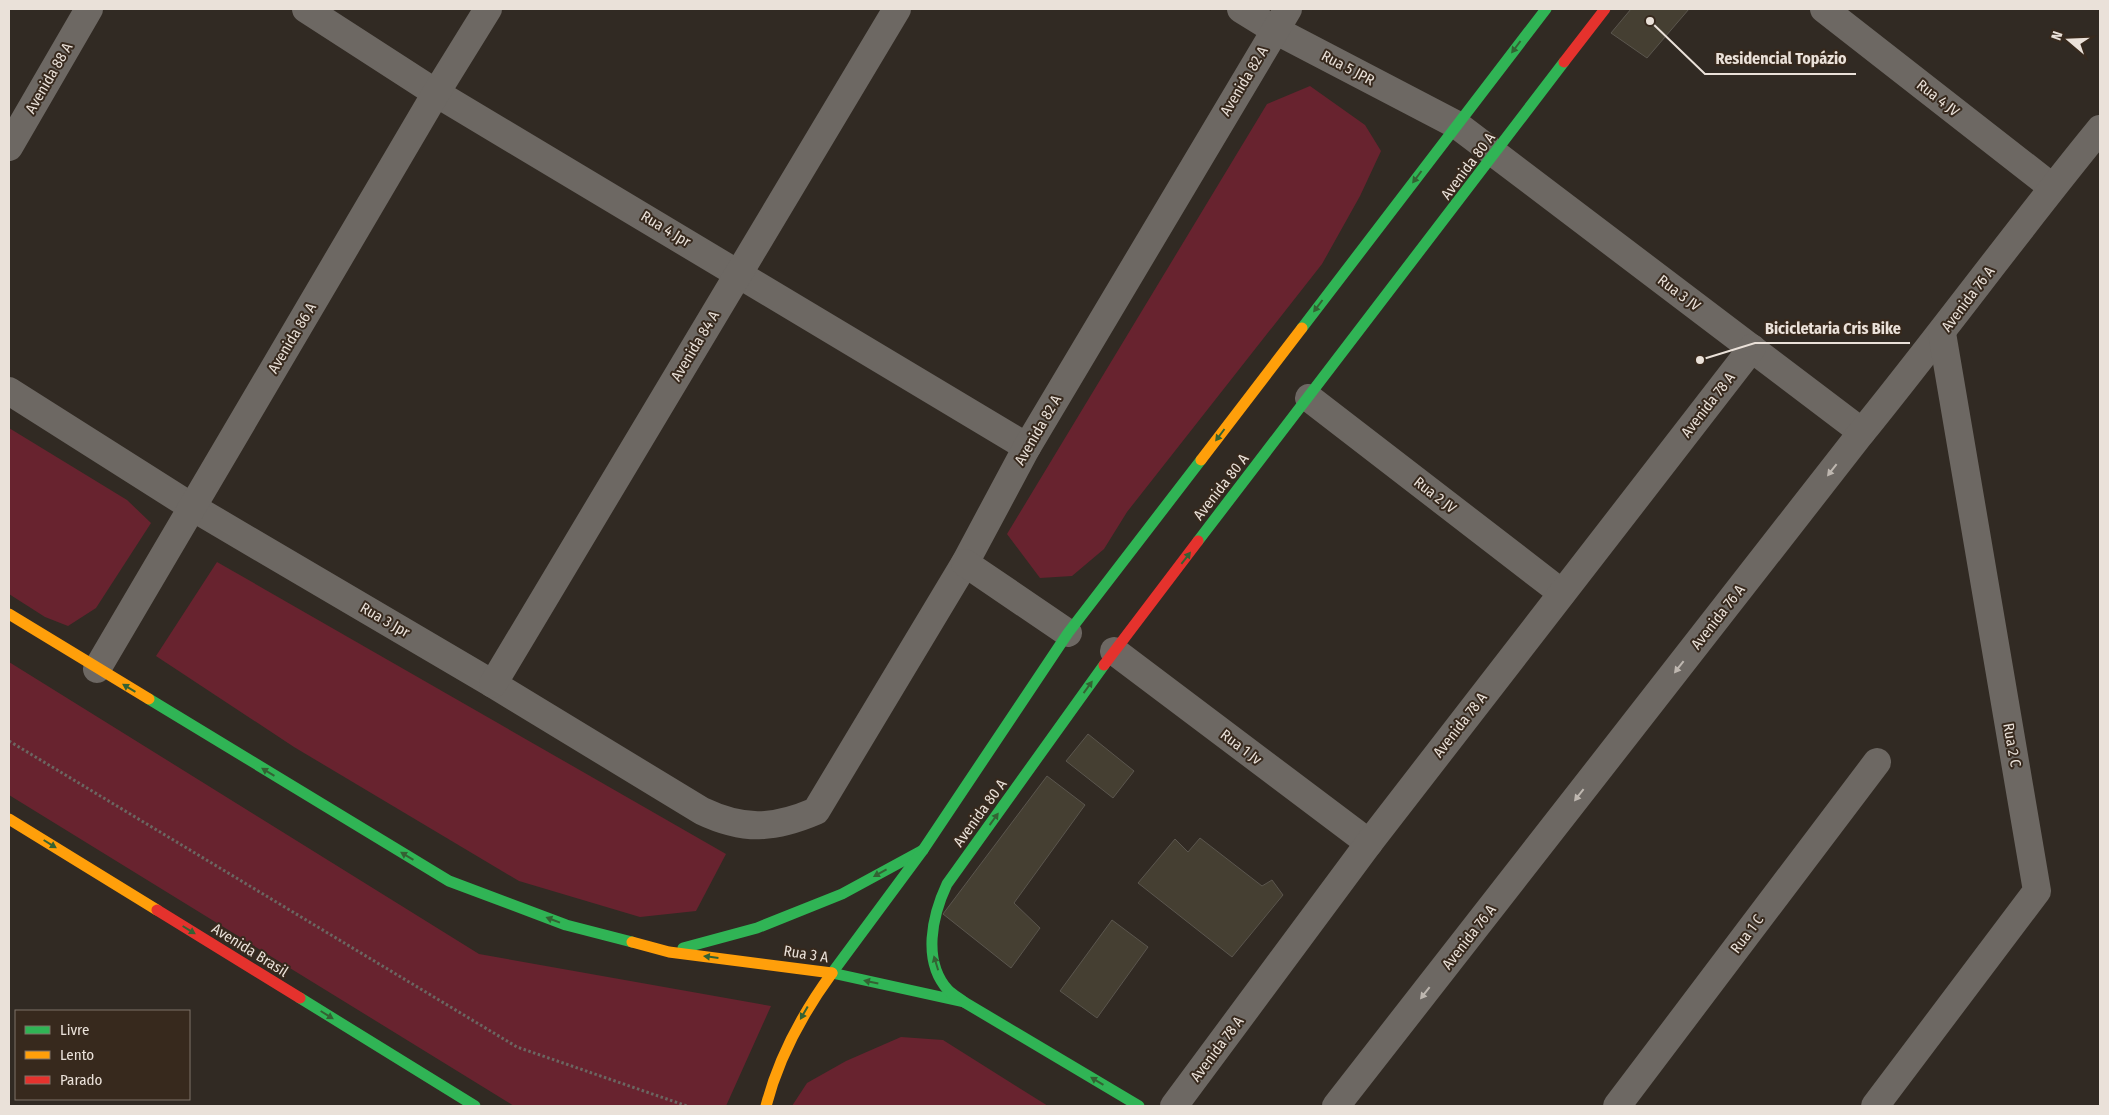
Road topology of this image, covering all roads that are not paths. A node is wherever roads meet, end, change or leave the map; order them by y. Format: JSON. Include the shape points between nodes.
{"nodes":[{"id":1,"x":89,"y":9,"type":"edge"},
{"id":2,"x":306,"y":9,"type":"edge"},
{"id":3,"x":488,"y":9,"type":"edge"},
{"id":4,"x":897,"y":9,"type":"edge"},
{"id":5,"x":1241,"y":9,"type":"edge"},
{"id":6,"x":1546,"y":9,"type":"edge"},
{"id":7,"x":1604,"y":9,"type":"edge"},
{"id":8,"x":1824,"y":9,"type":"edge"},
{"id":9,"x":1281,"y":19,"type":"edge"},
{"id":10,"x":436,"y":92,"type":"junction"},
{"id":11,"x":1457,"y":125,"type":"junction"},
{"id":12,"x":2100,"y":129,"type":"edge"},
{"id":13,"x":9,"y":147,"type":"edge"},
{"id":14,"x":1496,"y":154,"type":"junction"},
{"id":15,"x":2052,"y":187,"type":"junction"},
{"id":16,"x":738,"y":273,"type":"junction"},
{"id":17,"x":1942,"y":333,"type":"junction"},
{"id":18,"x":1752,"y":348,"type":"junction"},
{"id":19,"x":9,"y":391,"type":"edge"},
{"id":20,"x":1309,"y":398,"type":"junction"},
{"id":21,"x":1862,"y":432,"type":"junction"},
{"id":22,"x":1027,"y":447,"type":"junction"},
{"id":23,"x":192,"y":507,"type":"junction"},
{"id":24,"x":965,"y":563,"type":"junction"},
{"id":25,"x":1562,"y":593,"type":"junction"},
{"id":26,"x":9,"y":614,"type":"edge"},
{"id":27,"x":1068,"y":632,"type":"junction"},
{"id":28,"x":1114,"y":651,"type":"junction"},
{"id":29,"x":97,"y":668,"type":"junction"},
{"id":30,"x":494,"y":684,"type":"junction"},
{"id":31,"x":1877,"y":762,"type":"dead end"},
{"id":32,"x":9,"y":819,"type":"edge"},
{"id":33,"x":770,"y":826,"type":"joint"},
{"id":34,"x":1369,"y":843,"type":"junction"},
{"id":35,"x":923,"y":850,"type":"junction"},
{"id":36,"x":669,"y":952,"type":"junction"},
{"id":37,"x":832,"y":973,"type":"junction"},
{"id":38,"x":964,"y":1002,"type":"junction"},
{"id":39,"x":475,"y":1106,"type":"edge"},
{"id":40,"x":766,"y":1106,"type":"edge"},
{"id":41,"x":1139,"y":1106,"type":"edge"},
{"id":42,"x":1174,"y":1106,"type":"edge"},
{"id":43,"x":1336,"y":1106,"type":"edge"},
{"id":44,"x":1617,"y":1106,"type":"edge"},
{"id":45,"x":1875,"y":1106,"type":"edge"}],
"edges":[{"from":1,"to":13,"type":"street","name":"Avenida 88 A"},
{"from":2,"to":10,"type":"street","name":"Rua 4 Jpr"},
{"from":3,"to":10,"type":"street","name":"Avenida 86 A"},
{"from":4,"to":16,"type":"street","name":"Avenida 84 A"},
{"from":5,"to":9,"type":"street","name":"Rua 5 JPR"},
{"from":6,"to":11,"type":"main road","name":"Avenida 80 A","one_way":true},
{"from":7,"to":14,"type":"main road","name":"Avenida 80 A"},
{"from":8,"to":15,"type":"street","name":"Rua 4 JV"},
{"from":9,"to":11,"type":"street","name":"Rua 5 JPR"},
{"from":9,"to":22,"type":"street","name":"Avenida 82 A"},
{"from":10,"to":16,"type":"street","name":"Rua 4 Jpr"},
{"from":10,"to":23,"type":"street","name":"Avenida 86 A"},
{"from":11,"to":14,"type":"street","name":"Rua 5 JPR"},
{"from":11,"to":27,"type":"main road","name":"Avenida 80 A","one_way":true},
{"from":12,"to":15,"type":"street","name":"Avenida 76 A"},
{"from":14,"to":18,"type":"street","name":"Rua 3 JV"},
{"from":14,"to":20,"type":"main road","name":"Avenida 80 A"},
{"from":15,"to":17,"type":"street","name":"Avenida 76 A"},
{"from":16,"to":22,"type":"street","name":"Rua 4 Jpr"},
{"from":16,"to":30,"type":"street","name":"Avenida 84 A"},
{"from":17,"to":21,"type":"street","name":"Avenida 76 A"},
{"from":17,"to":45,"type":"street","name":"Rua 2 C","via":[[2037,891]]},
{"from":18,"to":21,"type":"street","name":"Rua 3 JV"},
{"from":18,"to":25,"type":"street","name":"Avenida 78 A"},
{"from":19,"to":23,"type":"street","name":"Rua 3 Jpr"},
{"from":20,"to":25,"type":"street","name":"Rua 2 JV"},
{"from":28,"to":20,"type":"main road","name":"Avenida 80 A","one_way":true},
{"from":21,"to":43,"type":"street","name":"Avenida 76 A","one_way":true},
{"from":22,"to":24,"type":"street","name":"Avenida 82 A"},
{"from":23,"to":29,"type":"street","name":"Avenida 86 A"},
{"from":23,"to":30,"type":"street","name":"Rua 3 Jpr"},
{"from":24,"to":27,"type":"street"},
{"from":24,"to":33,"type":"street","name":"Avenida 82 A","via":[[816,811]]},
{"from":25,"to":34,"type":"street","name":"Avenida 78 A"},
{"from":26,"to":29,"type":"main road"},
{"from":27,"to":35,"type":"main road","name":"Avenida 80 A"},
{"from":28,"to":34,"type":"street","name":"Rua 1 Jv"},
{"from":38,"to":28,"type":"main road","name":"Avenida 80 A","one_way":true,"via":[[948,990],[935,961],[932,929],[939,898]]},
{"from":36,"to":29,"type":"main road","name":"Rua 3 A","one_way":true,"via":[[566,925],[449,881]]},
{"from":30,"to":33,"type":"street","name":"Rua 3 Jpr","via":[[702,811],[735,824]]},
{"from":31,"to":44,"type":"street","name":"Rua 1 C"},
{"from":32,"to":39,"type":"main road","name":"Avenida Brasil","one_way":true},
{"from":34,"to":42,"type":"street","name":"Avenida 78 A"},
{"from":35,"to":36,"type":"main road","one_way":true,"via":[[842,894],[757,928]]},
{"from":35,"to":37,"type":"main road","name":"Avenida 80 A"},
{"from":37,"to":36,"type":"main road","name":"Rua 3 A","one_way":true},
{"from":38,"to":37,"type":"main road","name":"Rua 3 A","one_way":true},
{"from":37,"to":40,"type":"main road","name":"Avenida 80 A","one_way":true,"via":[[806,1009],[785,1048]]},
{"from":41,"to":38,"type":"main road","name":"Rua 3 A","one_way":true}]}
